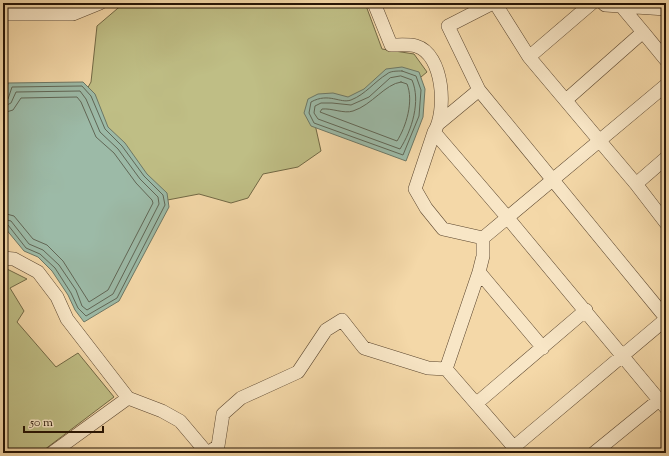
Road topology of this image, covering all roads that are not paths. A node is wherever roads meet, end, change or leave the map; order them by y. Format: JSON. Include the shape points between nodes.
{"nodes":[{"id":1,"x":100,"y":3,"type":"edge"},
{"id":2,"x":374,"y":3,"type":"edge"},
{"id":3,"x":494,"y":3,"type":"edge"},
{"id":4,"x":592,"y":3,"type":"edge"},
{"id":5,"x":603,"y":3,"type":"edge"},
{"id":6,"x":622,"y":7,"type":"junction"},
{"id":7,"x":666,"y":9,"type":"edge"},
{"id":8,"x":3,"y":14,"type":"edge"},
{"id":9,"x":642,"y":32,"type":"junction"},
{"id":10,"x":529,"y":57,"type":"junction"},
{"id":11,"x":666,"y":60,"type":"edge"},
{"id":12,"x":666,"y":85,"type":"edge"},
{"id":13,"x":479,"y":90,"type":"junction"},
{"id":14,"x":566,"y":100,"type":"junction"},
{"id":15,"x":436,"y":128,"type":"junction"},
{"id":16,"x":600,"y":141,"type":"junction"},
{"id":17,"x":666,"y":158,"type":"edge"},
{"id":18,"x":553,"y":180,"type":"junction"},
{"id":19,"x":636,"y":184,"type":"junction"},
{"id":20,"x":507,"y":217,"type":"junction"},
{"id":21,"x":666,"y":223,"type":"edge"},
{"id":22,"x":483,"y":238,"type":"junction"},
{"id":23,"x":3,"y":258,"type":"edge"},
{"id":24,"x":479,"y":272,"type":"junction"},
{"id":25,"x":586,"y":310,"type":"junction"},
{"id":26,"x":664,"y":312,"type":"edge"},
{"id":27,"x":543,"y":348,"type":"junction"},
{"id":28,"x":623,"y":356,"type":"junction"},
{"id":29,"x":446,"y":369,"type":"junction"},
{"id":30,"x":128,"y":398,"type":"junction"},
{"id":31,"x":477,"y":403,"type":"junction"},
{"id":32,"x":662,"y":404,"type":"edge"},
{"id":33,"x":516,"y":450,"type":"edge"},
{"id":34,"x":52,"y":453,"type":"edge"},
{"id":35,"x":207,"y":453,"type":"edge"},
{"id":36,"x":594,"y":453,"type":"edge"}],
"edges":[{"from":1,"to":8,"type":"street","via":[[73,14]]},
{"from":2,"to":15,"type":"street","via":[[391,45],[417,46],[431,57],[440,80],[442,100]]},
{"from":3,"to":10,"type":"street"},
{"from":3,"to":13,"type":"street","via":[[448,26]]},
{"from":4,"to":10,"type":"street"},
{"from":5,"to":6,"type":"street"},
{"from":6,"to":7,"type":"street"},
{"from":6,"to":9,"type":"street"},
{"from":9,"to":11,"type":"street"},
{"from":9,"to":14,"type":"street"},
{"from":10,"to":14,"type":"street"},
{"from":12,"to":16,"type":"street"},
{"from":13,"to":15,"type":"street"},
{"from":13,"to":18,"type":"street"},
{"from":14,"to":16,"type":"street"},
{"from":15,"to":20,"type":"street"},
{"from":15,"to":22,"type":"street","via":[[415,189],[443,229]]},
{"from":16,"to":18,"type":"street"},
{"from":16,"to":19,"type":"street"},
{"from":17,"to":19,"type":"street"},
{"from":18,"to":20,"type":"street"},
{"from":18,"to":26,"type":"street"},
{"from":19,"to":21,"type":"street"},
{"from":20,"to":22,"type":"street"},
{"from":20,"to":25,"type":"street"},
{"from":22,"to":24,"type":"street","via":[[484,256]]},
{"from":23,"to":30,"type":"street","via":[[14,259],[38,272],[56,297],[67,319]]},
{"from":24,"to":27,"type":"street"},
{"from":24,"to":29,"type":"street"},
{"from":25,"to":27,"type":"street"},
{"from":25,"to":28,"type":"street"},
{"from":26,"to":28,"type":"street"},
{"from":27,"to":31,"type":"street"},
{"from":28,"to":32,"type":"street"},
{"from":28,"to":33,"type":"street"},
{"from":29,"to":31,"type":"street"},
{"from":29,"to":35,"type":"street","via":[[428,368],[364,348],[342,320],[326,330],[298,372],[241,398],[223,414],[218,446]]},
{"from":30,"to":34,"type":"street"},
{"from":30,"to":35,"type":"street","via":[[180,421]]},
{"from":31,"to":33,"type":"street"},
{"from":32,"to":36,"type":"street"}]}
